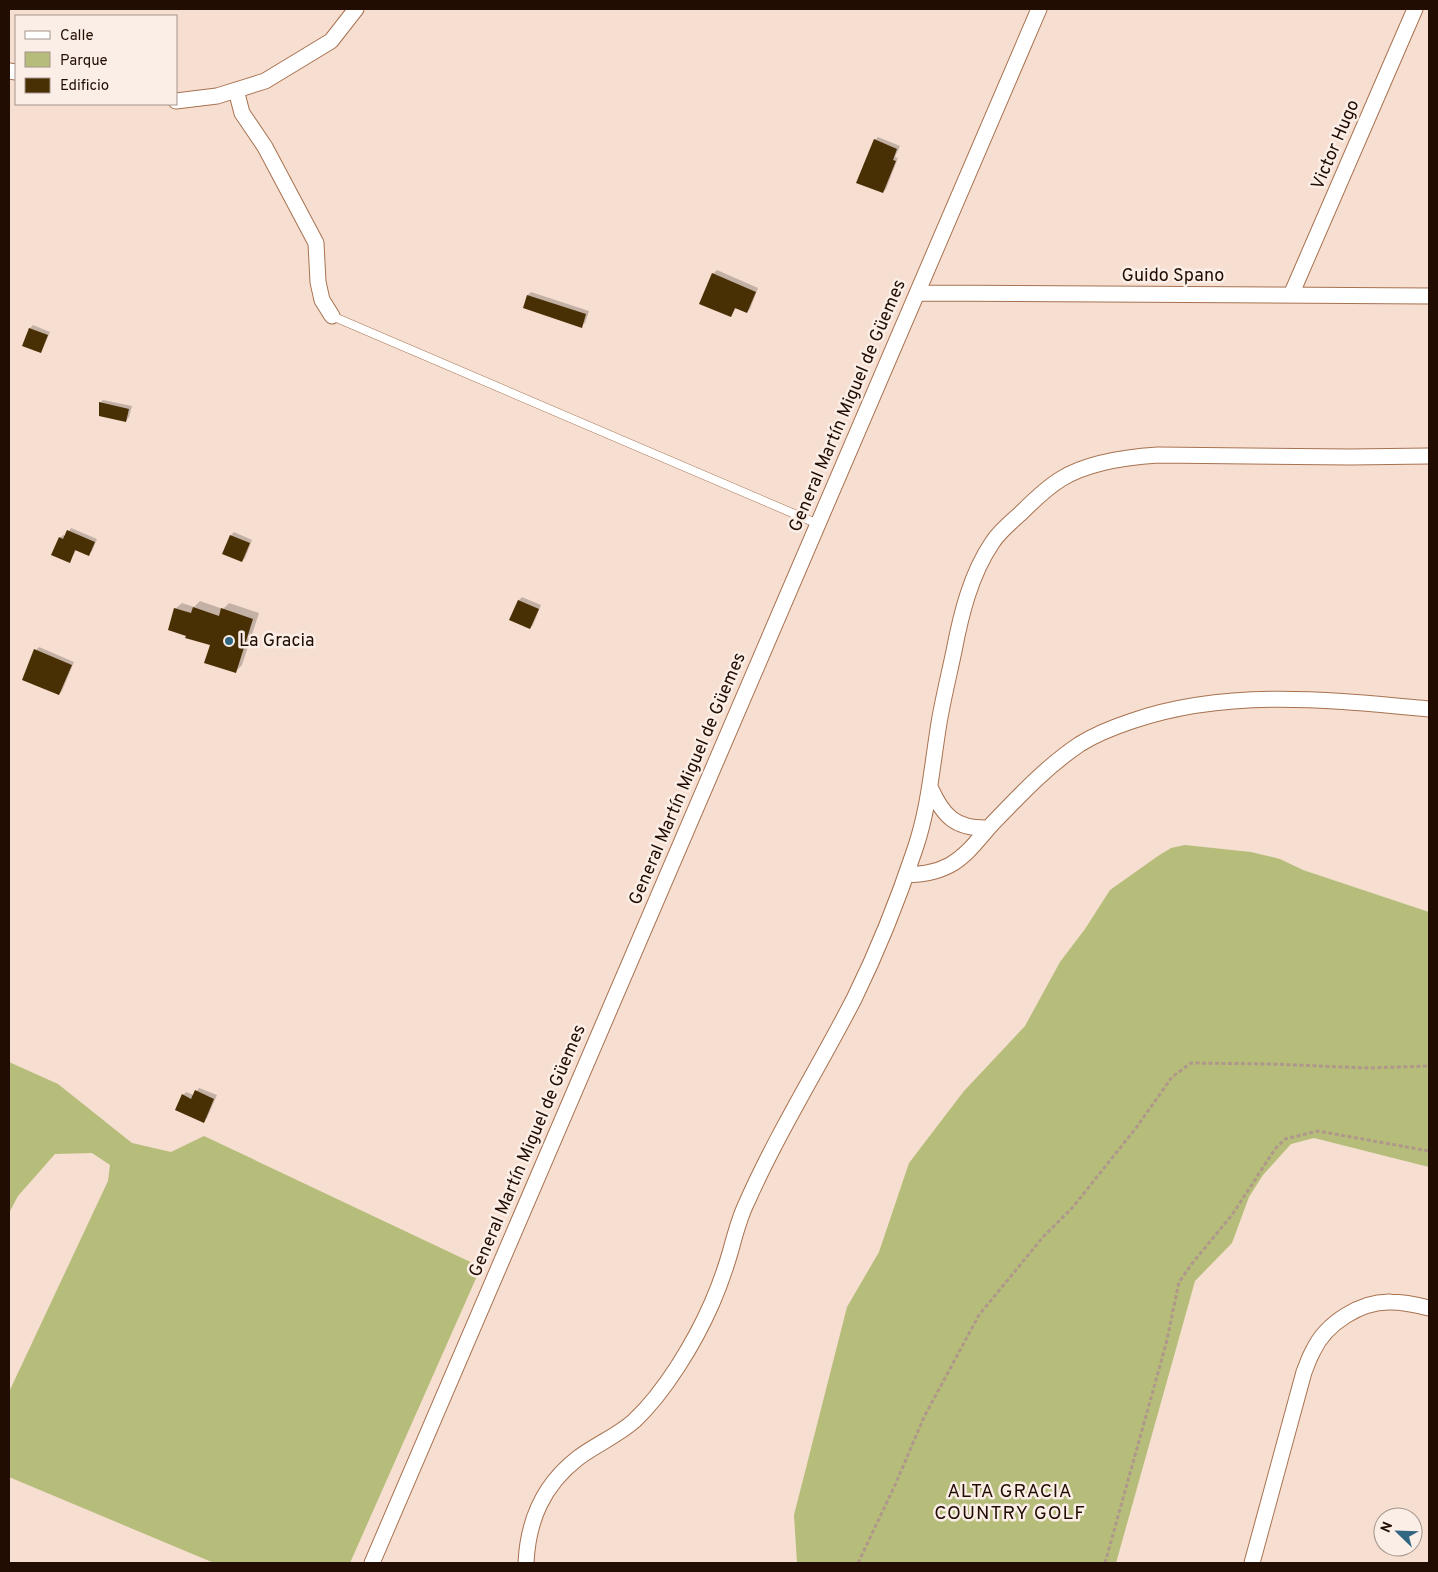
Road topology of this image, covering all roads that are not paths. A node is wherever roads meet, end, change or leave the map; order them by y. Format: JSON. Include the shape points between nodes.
{"nodes":[{"id":1,"x":356,"y":9,"type":"edge"},
{"id":2,"x":1039,"y":9,"type":"edge"},
{"id":3,"x":1415,"y":9,"type":"edge"},
{"id":4,"x":236,"y":90,"type":"junction"},
{"id":5,"x":178,"y":102,"type":"edge"},
{"id":6,"x":917,"y":293,"type":"junction"},
{"id":7,"x":1291,"y":295,"type":"junction"},
{"id":8,"x":1429,"y":296,"type":"edge"},
{"id":9,"x":332,"y":316,"type":"joint"},
{"id":10,"x":1429,"y":456,"type":"edge"},
{"id":11,"x":818,"y":524,"type":"junction"},
{"id":12,"x":1429,"y":709,"type":"edge"},
{"id":13,"x":930,"y":786,"type":"junction"},
{"id":14,"x":988,"y":828,"type":"junction"},
{"id":15,"x":906,"y":875,"type":"junction"},
{"id":16,"x":1429,"y":1308,"type":"edge"},
{"id":17,"x":372,"y":1563,"type":"edge"},
{"id":18,"x":526,"y":1563,"type":"edge"},
{"id":19,"x":1252,"y":1563,"type":"edge"}],
"edges":[{"from":1,"to":4,"type":"street","via":[[331,42],[265,81]]},
{"from":2,"to":6,"type":"street","name":"General Martín Miguel de Güemes"},
{"from":3,"to":7,"type":"street","name":"Victor Hugo"},
{"from":4,"to":5,"type":"street"},
{"from":4,"to":9,"type":"street","via":[[242,113],[265,148],[316,243],[318,282],[322,300]]},
{"from":6,"to":7,"type":"street","name":"Guido Spano"},
{"from":6,"to":11,"type":"street","name":"General Martín Miguel de Güemes"},
{"from":7,"to":8,"type":"street","name":"Guido Spano"},
{"from":9,"to":11,"type":"lane"},
{"from":10,"to":13,"type":"street","via":[[1158,455],[1128,457],[1062,478],[999,534],[984,557],[970,589],[956,639]]},
{"from":11,"to":17,"type":"street","name":"General Martín Miguel de Güemes"},
{"from":12,"to":14,"type":"street","via":[[1288,699],[1210,703],[1146,716],[1113,727],[1081,744],[1050,767]]},
{"from":13,"to":14,"type":"street","via":[[937,802],[952,821],[963,826]]},
{"from":13,"to":15,"type":"street"},
{"from":14,"to":15,"type":"street","via":[[968,852],[951,865],[931,873]]},
{"from":15,"to":18,"type":"street","via":[[854,998],[746,1202],[721,1281],[694,1338],[656,1397],[632,1422],[576,1459],[559,1476],[532,1520]]},
{"from":16,"to":19,"type":"street","via":[[1390,1302],[1367,1305],[1324,1333],[1304,1372]]}]}
